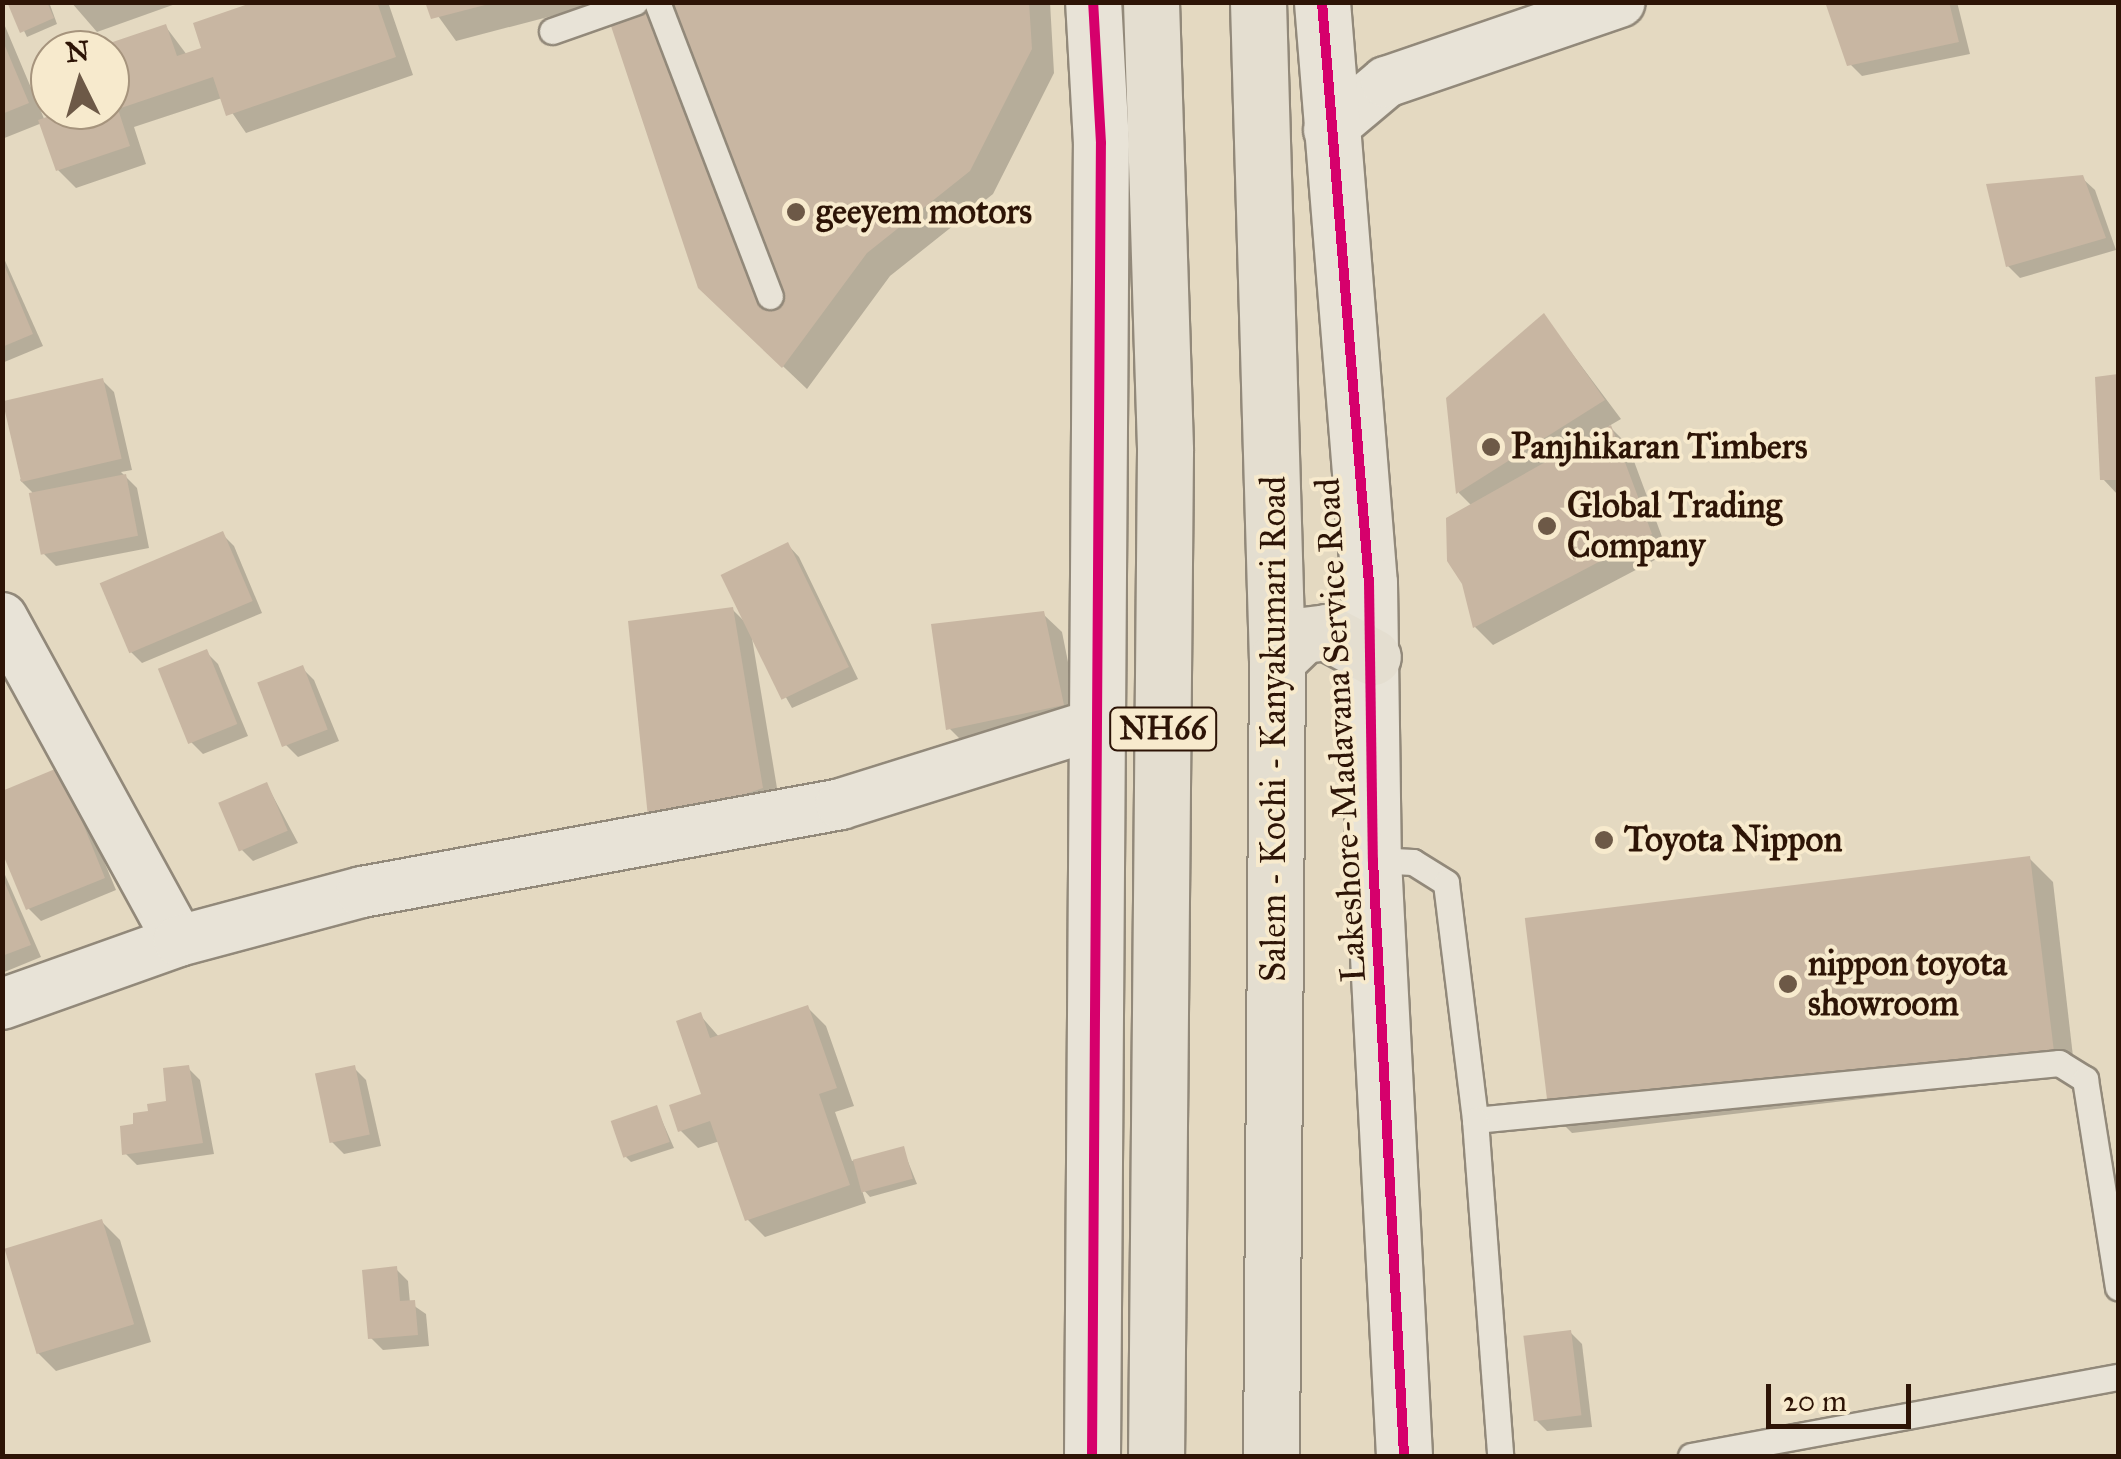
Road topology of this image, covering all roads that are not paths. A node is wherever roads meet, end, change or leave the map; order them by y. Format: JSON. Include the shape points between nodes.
{"nodes":[{"id":1,"x":635,"y":2,"type":"edge"},
{"id":2,"x":657,"y":2,"type":"edge"},
{"id":3,"x":1093,"y":2,"type":"edge"},
{"id":4,"x":1151,"y":2,"type":"edge"},
{"id":5,"x":1258,"y":2,"type":"edge"},
{"id":6,"x":1620,"y":2,"type":"edge"},
{"id":7,"x":1322,"y":10,"type":"edge"},
{"id":8,"x":552,"y":31,"type":"dead end"},
{"id":9,"x":1386,"y":82,"type":"junction"},
{"id":10,"x":1329,"y":130,"type":"junction"},
{"id":11,"x":770,"y":296,"type":"dead end"},
{"id":12,"x":2,"y":618,"type":"edge"},
{"id":13,"x":1373,"y":658,"type":"junction"},
{"id":14,"x":1278,"y":660,"type":"junction"},
{"id":15,"x":1100,"y":722,"type":"junction"},
{"id":16,"x":1373,"y":860,"type":"junction"},
{"id":17,"x":179,"y":941,"type":"junction"},
{"id":18,"x":2,"y":1004,"type":"edge"},
{"id":19,"x":1475,"y":1120,"type":"junction"},
{"id":20,"x":2118,"y":1287,"type":"edge"},
{"id":21,"x":2118,"y":1377,"type":"edge"},
{"id":22,"x":1092,"y":1456,"type":"edge"},
{"id":23,"x":1156,"y":1456,"type":"edge"},
{"id":24,"x":1271,"y":1456,"type":"edge"},
{"id":25,"x":1404,"y":1456,"type":"edge"},
{"id":26,"x":1500,"y":1456,"type":"edge"},
{"id":27,"x":1691,"y":1456,"type":"edge"}],
"edges":[{"from":1,"to":8,"type":"lane"},
{"from":2,"to":11,"type":"lane"},
{"from":3,"to":15,"type":"street","via":[[1100,143]]},
{"from":4,"to":23,"type":"highway","number":"NH66","via":[[1165,451]]},
{"from":5,"to":14,"type":"highway","name":"Salem - Kochi - Kanyakumari Road"},
{"from":6,"to":9,"type":"street"},
{"from":7,"to":9,"type":"street"},
{"from":7,"to":10,"type":"street","name":"Lakeshore-Madavana Service Road"},
{"from":9,"to":10,"type":"street"},
{"from":10,"to":13,"type":"street","name":"Lakeshore-Madavana Service Road"},
{"from":12,"to":17,"type":"street"},
{"from":13,"to":14,"type":"highway","via":[[1326,632],[1302,635]]},
{"from":13,"to":16,"type":"street","name":"Lakeshore-Madavana Service Road"},
{"from":14,"to":24,"type":"highway","name":"Salem - Kochi - Kanyakumari Road"},
{"from":15,"to":17,"type":"street","via":[[840,804],[362,892]]},
{"from":15,"to":22,"type":"street"},
{"from":16,"to":19,"type":"lane","via":[[1413,862],[1446,883]]},
{"from":16,"to":25,"type":"street","name":"Lakeshore-Madavana Service Road"},
{"from":17,"to":18,"type":"street"},
{"from":19,"to":20,"type":"lane","via":[[2059,1063],[2085,1079]]},
{"from":19,"to":26,"type":"lane"},
{"from":21,"to":27,"type":"lane"}]}
